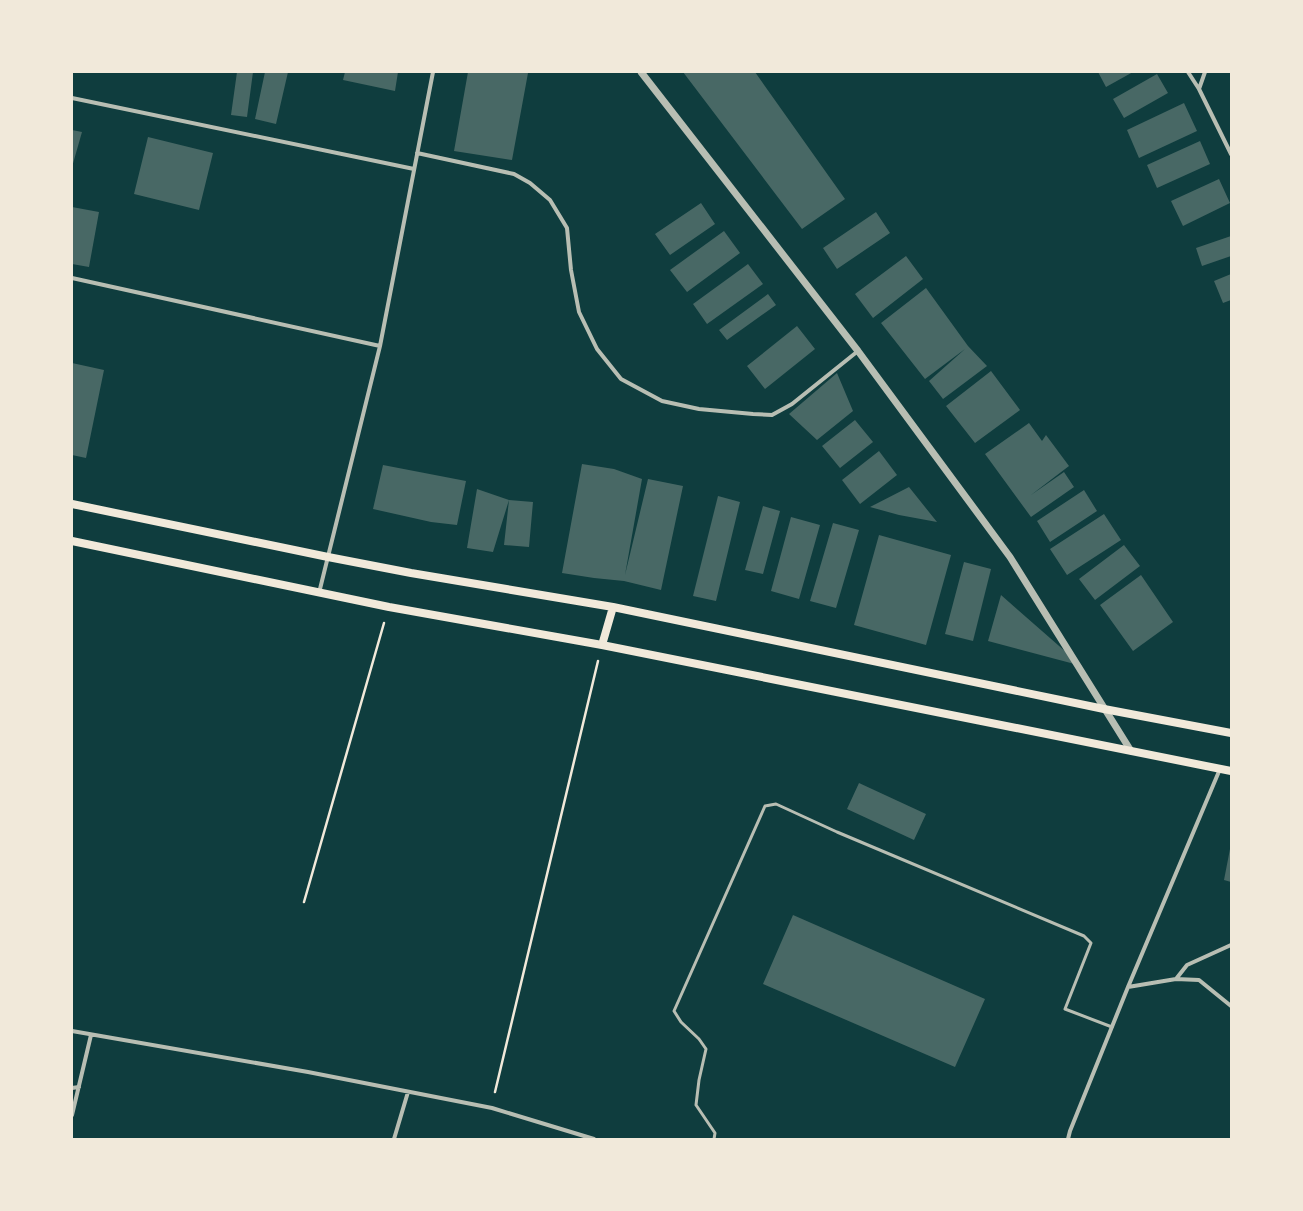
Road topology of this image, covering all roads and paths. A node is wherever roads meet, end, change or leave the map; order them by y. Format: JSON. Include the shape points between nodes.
{"nodes":[{"id":1,"x":433,"y":72,"type":"edge"},
{"id":2,"x":641,"y":72,"type":"edge"},
{"id":3,"x":1188,"y":72,"type":"edge"},
{"id":4,"x":1204,"y":72,"type":"edge"},
{"id":5,"x":1200,"y":89,"type":"junction"},
{"id":6,"x":72,"y":98,"type":"edge"},
{"id":7,"x":417,"y":153,"type":"junction"},
{"id":8,"x":1231,"y":154,"type":"edge"},
{"id":9,"x":414,"y":169,"type":"junction"},
{"id":10,"x":72,"y":278,"type":"edge"},
{"id":11,"x":380,"y":346,"type":"junction"},
{"id":12,"x":858,"y":351,"type":"junction"},
{"id":13,"x":72,"y":504,"type":"edge"},
{"id":14,"x":72,"y":541,"type":"edge"},
{"id":15,"x":328,"y":557,"type":"junction"},
{"id":16,"x":319,"y":593,"type":"junction"},
{"id":17,"x":389,"y":607,"type":"junction"},
{"id":18,"x":613,"y":608,"type":"junction"},
{"id":19,"x":602,"y":645,"type":"junction"},
{"id":20,"x":1104,"y":709,"type":"junction"},
{"id":21,"x":1231,"y":733,"type":"edge"},
{"id":22,"x":1131,"y":751,"type":"junction"},
{"id":23,"x":1220,"y":769,"type":"junction"},
{"id":24,"x":1231,"y":772,"type":"edge"},
{"id":25,"x":304,"y":902,"type":"dead end"},
{"id":26,"x":1231,"y":945,"type":"edge"},
{"id":27,"x":1176,"y":979,"type":"junction"},
{"id":28,"x":1128,"y":987,"type":"junction"},
{"id":29,"x":1231,"y":1006,"type":"edge"},
{"id":30,"x":1112,"y":1027,"type":"junction"},
{"id":31,"x":72,"y":1031,"type":"edge"},
{"id":32,"x":91,"y":1034,"type":"junction"},
{"id":33,"x":79,"y":1087,"type":"junction"},
{"id":34,"x":72,"y":1088,"type":"edge"},
{"id":35,"x":408,"y":1092,"type":"junction"},
{"id":36,"x":492,"y":1108,"type":"junction"},
{"id":37,"x":72,"y":1115,"type":"edge"},
{"id":38,"x":394,"y":1139,"type":"edge"},
{"id":39,"x":594,"y":1139,"type":"edge"},
{"id":40,"x":714,"y":1139,"type":"edge"},
{"id":41,"x":1068,"y":1139,"type":"edge"}],
"edges":[{"from":1,"to":7,"type":"street"},
{"from":2,"to":12,"type":"street"},
{"from":3,"to":5,"type":"street"},
{"from":4,"to":5,"type":"street"},
{"from":5,"to":8,"type":"street"},
{"from":6,"to":9,"type":"street"},
{"from":7,"to":9,"type":"street"},
{"from":7,"to":12,"type":"street","via":[[514,174],[530,183],[550,200],[567,228],[579,312],[597,349],[621,379],[662,401],[699,409],[772,415],[792,404]]},
{"from":9,"to":11,"type":"street"},
{"from":10,"to":11,"type":"street"},
{"from":11,"to":15,"type":"street"},
{"from":12,"to":20,"type":"street","via":[[1010,557]]},
{"from":13,"to":15,"type":"main road"},
{"from":14,"to":16,"type":"main road"},
{"from":15,"to":16,"type":"street"},
{"from":15,"to":18,"type":"main road"},
{"from":16,"to":17,"type":"main road"},
{"from":17,"to":19,"type":"main road"},
{"from":17,"to":25,"type":"path"},
{"from":18,"to":19,"type":"main road"},
{"from":18,"to":20,"type":"main road"},
{"from":19,"to":22,"type":"main road"},
{"from":19,"to":36,"type":"path"},
{"from":20,"to":21,"type":"main road"},
{"from":20,"to":22,"type":"street"},
{"from":22,"to":23,"type":"main road"},
{"from":23,"to":24,"type":"main road"},
{"from":23,"to":28,"type":"street"},
{"from":26,"to":27,"type":"street","via":[[1187,965]]},
{"from":27,"to":28,"type":"street"},
{"from":27,"to":29,"type":"street","via":[[1199,980]]},
{"from":28,"to":30,"type":"street"},
{"from":30,"to":40,"type":"lane","via":[[1065,1009],[1091,943],[1084,936],[776,804],[765,806],[674,1011],[706,1048],[696,1105],[715,1133]]},
{"from":30,"to":41,"type":"street"},
{"from":31,"to":32,"type":"street"},
{"from":32,"to":33,"type":"street"},
{"from":32,"to":35,"type":"street"},
{"from":33,"to":34,"type":"street"},
{"from":33,"to":37,"type":"street"},
{"from":35,"to":36,"type":"street"},
{"from":35,"to":38,"type":"street"},
{"from":36,"to":39,"type":"street"}]}
